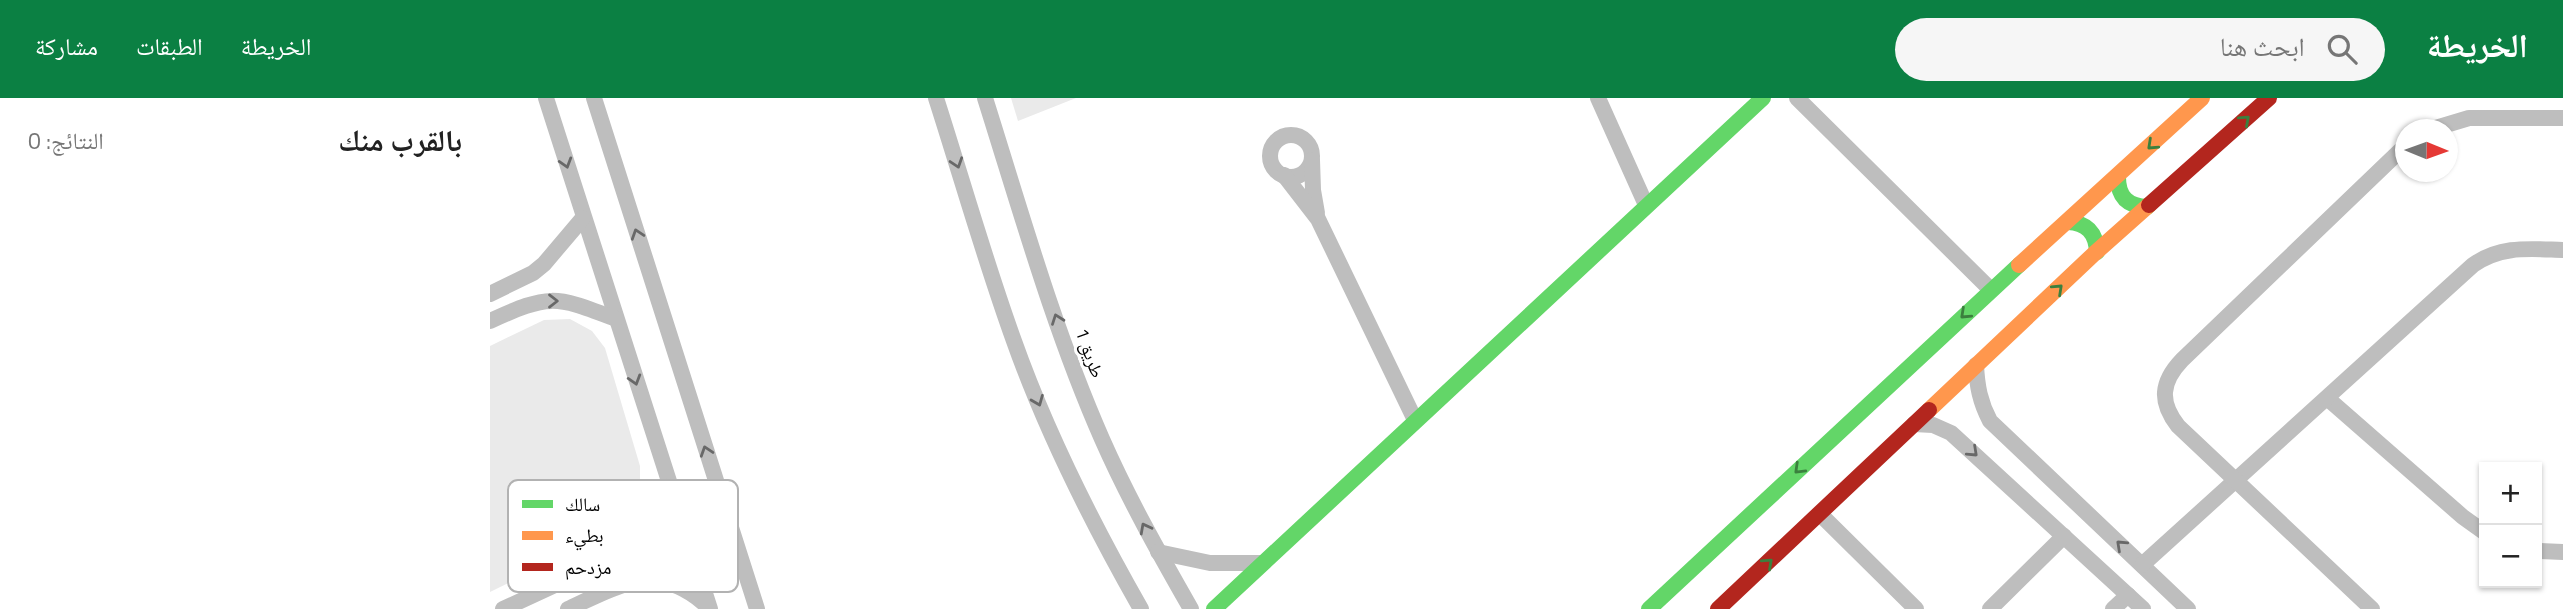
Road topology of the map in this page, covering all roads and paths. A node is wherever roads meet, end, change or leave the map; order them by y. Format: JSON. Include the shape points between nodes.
{"nodes":[{"id":1,"x":546,"y":98,"type":"edge"},
{"id":2,"x":594,"y":98,"type":"edge"},
{"id":3,"x":936,"y":98,"type":"edge"},
{"id":4,"x":985,"y":98,"type":"edge"},
{"id":5,"x":1598,"y":98,"type":"edge"},
{"id":6,"x":1763,"y":98,"type":"edge"},
{"id":7,"x":1797,"y":98,"type":"edge"},
{"id":8,"x":2202,"y":98,"type":"edge"},
{"id":9,"x":2269,"y":98,"type":"edge"},
{"id":10,"x":2563,"y":118,"type":"edge"},
{"id":11,"x":2458,"y":121,"type":"edge"},
{"id":12,"x":2395,"y":156,"type":"edge"},
{"id":13,"x":1311,"y":160,"type":"junction"},
{"id":14,"x":1284,"y":175,"type":"junction"},
{"id":15,"x":2118,"y":177,"type":"junction"},
{"id":16,"x":1647,"y":205,"type":"junction"},
{"id":17,"x":2147,"y":207,"type":"junction"},
{"id":18,"x":583,"y":218,"type":"junction"},
{"id":19,"x":1318,"y":219,"type":"junction"},
{"id":20,"x":2068,"y":222,"type":"junction"},
{"id":21,"x":2563,"y":250,"type":"edge"},
{"id":22,"x":2097,"y":252,"type":"junction"},
{"id":23,"x":1991,"y":290,"type":"junction"},
{"id":24,"x":490,"y":295,"type":"edge"},
{"id":25,"x":616,"y":319,"type":"junction"},
{"id":26,"x":490,"y":321,"type":"edge"},
{"id":27,"x":1976,"y":365,"type":"junction"},
{"id":28,"x":2327,"y":398,"type":"junction"},
{"id":29,"x":1415,"y":420,"type":"junction"},
{"id":30,"x":1914,"y":424,"type":"junction"},
{"id":31,"x":667,"y":480,"type":"edge"},
{"id":32,"x":716,"y":480,"type":"edge"},
{"id":33,"x":2235,"y":481,"type":"junction"},
{"id":34,"x":1821,"y":515,"type":"junction"},
{"id":35,"x":2479,"y":528,"type":"edge"},
{"id":36,"x":2064,"y":536,"type":"junction"},
{"id":37,"x":738,"y":549,"type":"edge"},
{"id":38,"x":2542,"y":551,"type":"edge"},
{"id":39,"x":1158,"y":552,"type":"junction"},
{"id":40,"x":2563,"y":552,"type":"edge"},
{"id":41,"x":1260,"y":563,"type":"junction"},
{"id":42,"x":2142,"y":565,"type":"junction"},
{"id":43,"x":540,"y":592,"type":"edge"},
{"id":44,"x":604,"y":592,"type":"edge"},
{"id":45,"x":690,"y":592,"type":"edge"},
{"id":46,"x":704,"y":592,"type":"edge"},
{"id":47,"x":2128,"y":595,"type":"junction"},
{"id":48,"x":503,"y":609,"type":"edge"},
{"id":49,"x":568,"y":609,"type":"edge"},
{"id":50,"x":710,"y":609,"type":"edge"},
{"id":51,"x":757,"y":609,"type":"edge"},
{"id":52,"x":1141,"y":609,"type":"edge"},
{"id":53,"x":1191,"y":609,"type":"edge"},
{"id":54,"x":1213,"y":609,"type":"edge"},
{"id":55,"x":1649,"y":609,"type":"edge"},
{"id":56,"x":1718,"y":609,"type":"edge"},
{"id":57,"x":1916,"y":609,"type":"edge"},
{"id":58,"x":1990,"y":609,"type":"edge"},
{"id":59,"x":2113,"y":609,"type":"edge"},
{"id":60,"x":2143,"y":609,"type":"edge"},
{"id":61,"x":2188,"y":609,"type":"edge"},
{"id":62,"x":2372,"y":609,"type":"edge"}],
"edges":[{"from":1,"to":18,"type":"street","one_way":true},
{"from":32,"to":2,"type":"street","one_way":true},
{"from":3,"to":52,"type":"street","one_way":true,"via":[[1033,390],[1082,499]]},
{"from":39,"to":4,"type":"street","name":"طريق 1","one_way":true,"via":[[1101,437],[1042,279]]},
{"from":5,"to":16,"type":"street"},
{"from":6,"to":16,"type":"street"},
{"from":7,"to":23,"type":"street"},
{"from":8,"to":15,"type":"street","one_way":true},
{"from":17,"to":9,"type":"street","one_way":true},
{"from":10,"to":11,"type":"street"},
{"from":12,"to":33,"type":"street","via":[[2172,371],[2165,385],[2169,414]]},
{"from":13,"to":14,"type":"street","via":[[1301,174]]},
{"from":13,"to":14,"type":"street","via":[[1310,148],[1300,137],[1278,139],[1270,153],[1275,169]]},
{"from":13,"to":19,"type":"street"},
{"from":14,"to":19,"type":"street"},
{"from":15,"to":17,"type":"street","via":[[2124,200]]},
{"from":15,"to":20,"type":"street"},
{"from":16,"to":29,"type":"street"},
{"from":17,"to":22,"type":"street"},
{"from":18,"to":24,"type":"street","via":[[544,264]]},
{"from":18,"to":25,"type":"street"},
{"from":19,"to":29,"type":"street"},
{"from":20,"to":22,"type":"street","via":[[2090,229]]},
{"from":20,"to":23,"type":"street"},
{"from":21,"to":28,"type":"street","via":[[2517,248],[2481,260]]},
{"from":27,"to":22,"type":"street","one_way":true},
{"from":23,"to":55,"type":"street","one_way":true},
{"from":26,"to":25,"type":"street","one_way":true,"via":[[546,300],[575,303]]},
{"from":25,"to":31,"type":"street","one_way":true},
{"from":27,"to":30,"type":"street"},
{"from":42,"to":27,"type":"street","one_way":true,"via":[[1990,421],[1979,394]]},
{"from":28,"to":33,"type":"street"},
{"from":28,"to":35,"type":"street"},
{"from":29,"to":41,"type":"street"},
{"from":30,"to":34,"type":"street"},
{"from":30,"to":36,"type":"street","one_way":true,"via":[[1933,425],[1951,433]]},
{"from":33,"to":42,"type":"street"},
{"from":33,"to":62,"type":"street"},
{"from":56,"to":34,"type":"street","one_way":true},
{"from":34,"to":57,"type":"street"},
{"from":36,"to":47,"type":"street"},
{"from":36,"to":58,"type":"street"},
{"from":51,"to":37,"type":"street","one_way":true},
{"from":38,"to":40,"type":"street"},
{"from":39,"to":41,"type":"street","via":[[1210,563]]},
{"from":39,"to":53,"type":"street","name":"طريق 1"},
{"from":41,"to":54,"type":"street"},
{"from":42,"to":61,"type":"street"},
{"from":43,"to":48,"type":"street"},
{"from":44,"to":49,"type":"street"},
{"from":45,"to":50,"type":"street"},
{"from":46,"to":50,"type":"street"},
{"from":47,"to":59,"type":"street"},
{"from":47,"to":60,"type":"street"}]}
